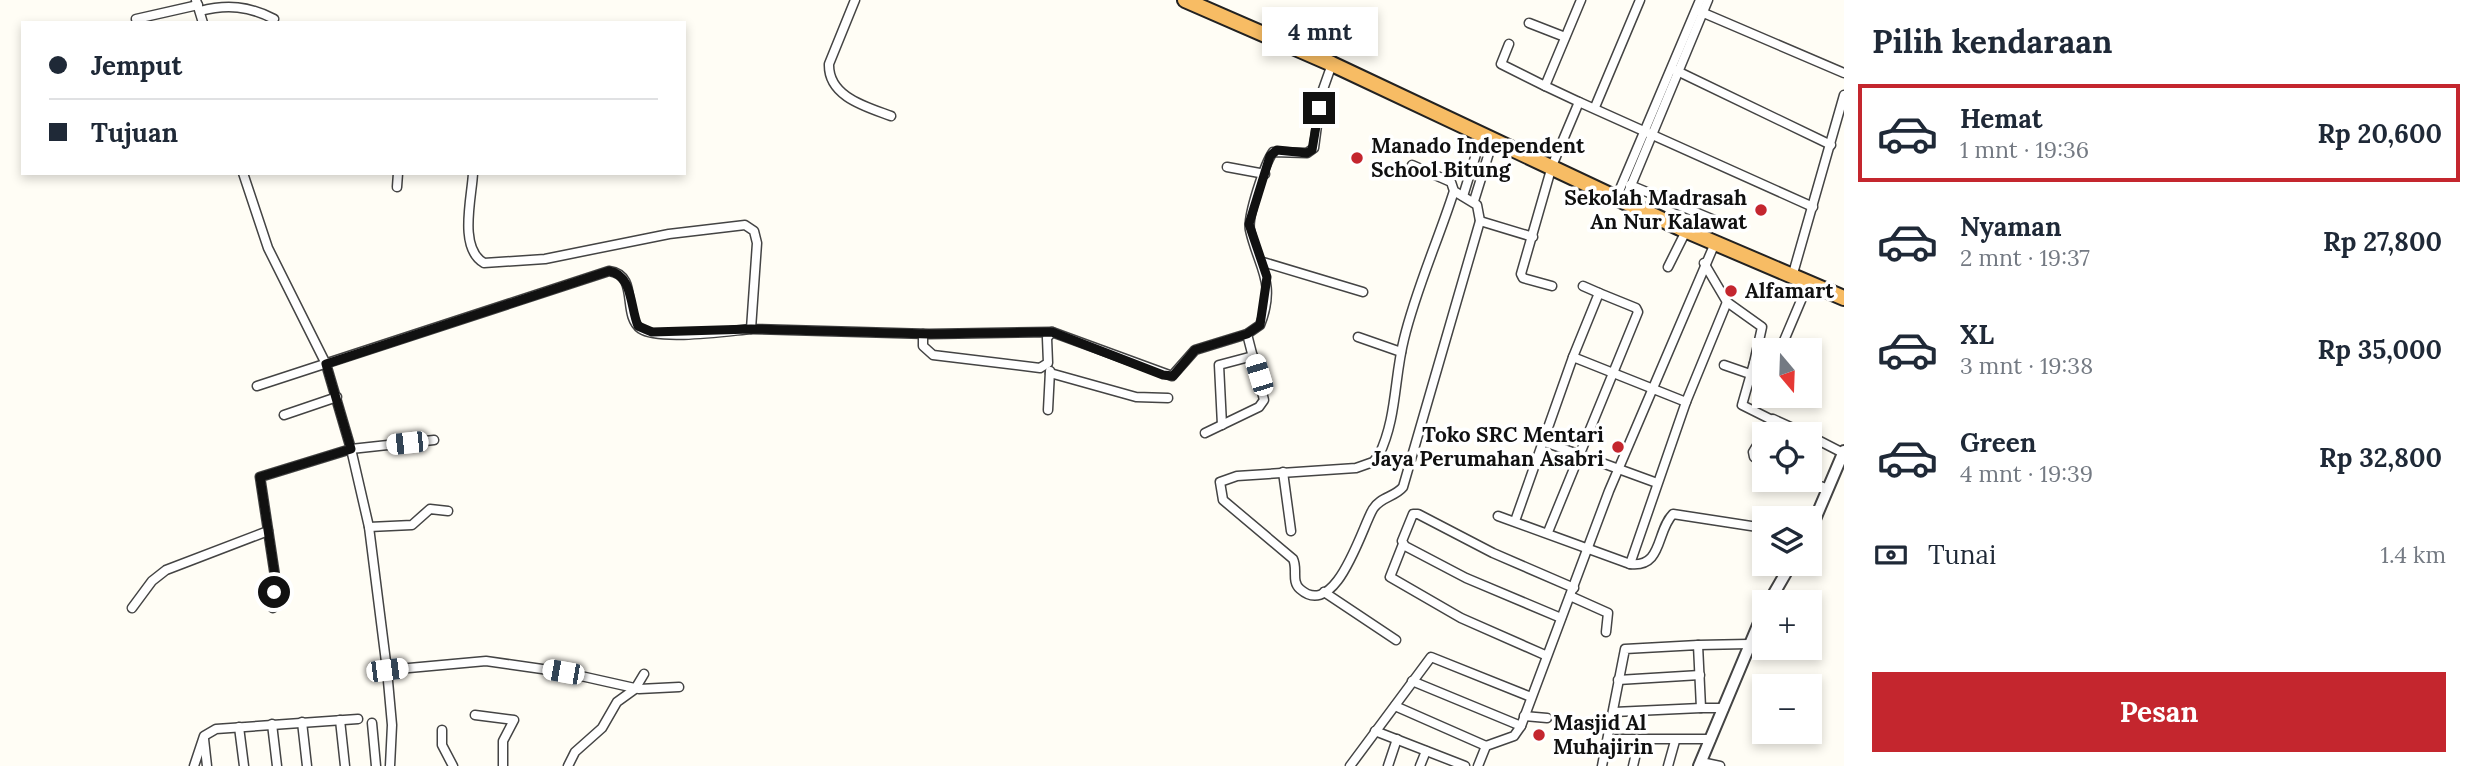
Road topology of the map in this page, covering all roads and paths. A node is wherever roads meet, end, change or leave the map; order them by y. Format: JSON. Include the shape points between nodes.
{"nodes":[{"id":1,"x":855,"y":0,"type":"edge"},
{"id":2,"x":1185,"y":0,"type":"edge"},
{"id":3,"x":1581,"y":0,"type":"edge"},
{"id":4,"x":1640,"y":0,"type":"edge"},
{"id":5,"x":1700,"y":0,"type":"edge"},
{"id":6,"x":1708,"y":0,"type":"edge"},
{"id":7,"x":198,"y":6,"type":"edge"},
{"id":8,"x":1700,"y":11,"type":"junction"},
{"id":9,"x":136,"y":19,"type":"dead end"},
{"id":10,"x":274,"y":19,"type":"dead end"},
{"id":11,"x":1529,"y":23,"type":"dead end"},
{"id":12,"x":1565,"y":37,"type":"junction"},
{"id":13,"x":1509,"y":44,"type":"dead end"},
{"id":14,"x":1332,"y":64,"type":"junction"},
{"id":15,"x":1675,"y":70,"type":"junction"},
{"id":16,"x":1844,"y":73,"type":"edge"},
{"id":17,"x":1545,"y":86,"type":"junction"},
{"id":18,"x":1844,"y":95,"type":"edge"},
{"id":19,"x":1579,"y":102,"type":"junction"},
{"id":20,"x":1595,"y":107,"type":"junction"},
{"id":21,"x":891,"y":116,"type":"dead end"},
{"id":22,"x":1648,"y":132,"type":"junction"},
{"id":23,"x":1487,"y":137,"type":"junction"},
{"id":24,"x":1831,"y":145,"type":"junction"},
{"id":25,"x":1412,"y":165,"type":"dead end"},
{"id":26,"x":1552,"y":166,"type":"junction"},
{"id":27,"x":1227,"y":167,"type":"dead end"},
{"id":28,"x":1265,"y":174,"type":"junction"},
{"id":29,"x":244,"y":175,"type":"edge"},
{"id":30,"x":398,"y":175,"type":"edge"},
{"id":31,"x":474,"y":175,"type":"edge"},
{"id":32,"x":1630,"y":185,"type":"junction"},
{"id":33,"x":397,"y":187,"type":"dead end"},
{"id":34,"x":1454,"y":191,"type":"junction"},
{"id":35,"x":1463,"y":196,"type":"junction"},
{"id":36,"x":1621,"y":198,"type":"junction"},
{"id":37,"x":1474,"y":201,"type":"junction"},
{"id":38,"x":1813,"y":206,"type":"junction"},
{"id":39,"x":1480,"y":221,"type":"junction"},
{"id":40,"x":1724,"y":224,"type":"dead end"},
{"id":41,"x":1686,"y":231,"type":"junction"},
{"id":42,"x":1533,"y":237,"type":"junction"},
{"id":43,"x":1714,"y":243,"type":"junction"},
{"id":44,"x":1263,"y":262,"type":"junction"},
{"id":45,"x":1704,"y":263,"type":"junction"},
{"id":46,"x":1668,"y":267,"type":"dead end"},
{"id":47,"x":1792,"y":276,"type":"junction"},
{"id":48,"x":1808,"y":284,"type":"junction"},
{"id":49,"x":1552,"y":286,"type":"dead end"},
{"id":50,"x":1583,"y":286,"type":"dead end"},
{"id":51,"x":1363,"y":292,"type":"dead end"},
{"id":52,"x":1599,"y":293,"type":"junction"},
{"id":53,"x":1844,"y":298,"type":"edge"},
{"id":54,"x":1727,"y":302,"type":"junction"},
{"id":55,"x":751,"y":329,"type":"junction"},
{"id":56,"x":1052,"y":332,"type":"junction"},
{"id":57,"x":923,"y":334,"type":"junction"},
{"id":58,"x":1247,"y":334,"type":"junction"},
{"id":59,"x":1358,"y":337,"type":"dead end"},
{"id":60,"x":1760,"y":338,"type":"edge"},
{"id":61,"x":1785,"y":338,"type":"edge"},
{"id":62,"x":1401,"y":352,"type":"junction"},
{"id":63,"x":1253,"y":356,"type":"junction"},
{"id":64,"x":1573,"y":357,"type":"junction"},
{"id":65,"x":1048,"y":361,"type":"junction"},
{"id":66,"x":326,"y":364,"type":"junction"},
{"id":67,"x":1724,"y":365,"type":"dead end"},
{"id":68,"x":1752,"y":368,"type":"edge"},
{"id":69,"x":1050,"y":373,"type":"junction"},
{"id":70,"x":1614,"y":373,"type":"junction"},
{"id":71,"x":1750,"y":374,"type":"junction"},
{"id":72,"x":257,"y":386,"type":"dead end"},
{"id":73,"x":1651,"y":388,"type":"junction"},
{"id":74,"x":337,"y":397,"type":"junction"},
{"id":75,"x":1168,"y":398,"type":"dead end"},
{"id":76,"x":1686,"y":402,"type":"junction"},
{"id":77,"x":1048,"y":410,"type":"dead end"},
{"id":78,"x":284,"y":415,"type":"dead end"},
{"id":79,"x":1772,"y":420,"type":"joint"},
{"id":80,"x":1784,"y":422,"type":"edge"},
{"id":81,"x":1222,"y":425,"type":"junction"},
{"id":82,"x":1205,"y":433,"type":"dead end"},
{"id":83,"x":434,"y":440,"type":"dead end"},
{"id":84,"x":1542,"y":441,"type":"junction"},
{"id":85,"x":1822,"y":442,"type":"edge"},
{"id":86,"x":351,"y":449,"type":"junction"},
{"id":87,"x":1843,"y":452,"type":"edge"},
{"id":88,"x":1579,"y":455,"type":"junction"},
{"id":89,"x":1619,"y":470,"type":"junction"},
{"id":90,"x":1283,"y":472,"type":"junction"},
{"id":91,"x":1657,"y":483,"type":"junction"},
{"id":92,"x":1822,"y":487,"type":"edge"},
{"id":93,"x":1828,"y":489,"type":"junction"},
{"id":94,"x":1821,"y":506,"type":"edge"},
{"id":95,"x":448,"y":511,"type":"dead end"},
{"id":96,"x":1498,"y":516,"type":"dead end"},
{"id":97,"x":1515,"y":521,"type":"junction"},
{"id":98,"x":1752,"y":526,"type":"edge"},
{"id":99,"x":369,"y":527,"type":"junction"},
{"id":100,"x":268,"y":531,"type":"junction"},
{"id":101,"x":1291,"y":531,"type":"dead end"},
{"id":102,"x":1548,"y":532,"type":"junction"},
{"id":103,"x":1403,"y":544,"type":"junction"},
{"id":104,"x":1588,"y":549,"type":"junction"},
{"id":105,"x":1630,"y":564,"type":"junction"},
{"id":106,"x":1324,"y":592,"type":"junction"},
{"id":107,"x":1572,"y":592,"type":"junction"},
{"id":108,"x":132,"y":608,"type":"dead end"},
{"id":109,"x":273,"y":608,"type":"dead end"},
{"id":110,"x":1561,"y":618,"type":"junction"},
{"id":111,"x":1606,"y":632,"type":"dead end"},
{"id":112,"x":1752,"y":637,"type":"edge"},
{"id":113,"x":1396,"y":640,"type":"dead end"},
{"id":114,"x":1749,"y":644,"type":"junction"},
{"id":115,"x":1698,"y":645,"type":"junction"},
{"id":116,"x":1545,"y":655,"type":"junction"},
{"id":117,"x":387,"y":670,"type":"junction"},
{"id":118,"x":644,"y":674,"type":"dead end"},
{"id":119,"x":1700,"y":675,"type":"junction"},
{"id":120,"x":1618,"y":680,"type":"junction"},
{"id":121,"x":1412,"y":681,"type":"junction"},
{"id":122,"x":679,"y":687,"type":"dead end"},
{"id":123,"x":636,"y":688,"type":"junction"},
{"id":124,"x":1531,"y":697,"type":"junction"},
{"id":125,"x":1395,"y":706,"type":"junction"},
{"id":126,"x":1701,"y":708,"type":"junction"},
{"id":127,"x":1724,"y":708,"type":"junction"},
{"id":128,"x":1614,"y":712,"type":"junction"},
{"id":129,"x":475,"y":715,"type":"dead end"},
{"id":130,"x":1524,"y":716,"type":"junction"},
{"id":131,"x":1547,"y":718,"type":"dead end"},
{"id":132,"x":358,"y":719,"type":"dead end"},
{"id":133,"x":340,"y":720,"type":"junction"},
{"id":134,"x":302,"y":722,"type":"junction"},
{"id":135,"x":372,"y":723,"type":"dead end"},
{"id":136,"x":272,"y":724,"type":"junction"},
{"id":137,"x":1521,"y":726,"type":"junction"},
{"id":138,"x":239,"y":727,"type":"junction"},
{"id":139,"x":442,"y":730,"type":"dead end"},
{"id":140,"x":1375,"y":731,"type":"junction"},
{"id":141,"x":204,"y":736,"type":"junction"},
{"id":142,"x":1397,"y":739,"type":"junction"},
{"id":143,"x":1610,"y":739,"type":"junction"},
{"id":144,"x":1711,"y":739,"type":"junction"},
{"id":145,"x":1639,"y":741,"type":"junction"},
{"id":146,"x":1675,"y":741,"type":"junction"},
{"id":147,"x":1486,"y":746,"type":"junction"},
{"id":148,"x":1426,"y":751,"type":"junction"},
{"id":149,"x":1448,"y":763,"type":"edge"},
{"id":150,"x":1700,"y":764,"type":"edge"},
{"id":151,"x":194,"y":766,"type":"edge"},
{"id":152,"x":207,"y":766,"type":"edge"},
{"id":153,"x":244,"y":766,"type":"edge"},
{"id":154,"x":277,"y":766,"type":"edge"},
{"id":155,"x":307,"y":766,"type":"edge"},
{"id":156,"x":345,"y":766,"type":"edge"},
{"id":157,"x":376,"y":766,"type":"edge"},
{"id":158,"x":390,"y":766,"type":"edge"},
{"id":159,"x":453,"y":766,"type":"edge"},
{"id":160,"x":503,"y":766,"type":"edge"},
{"id":161,"x":568,"y":766,"type":"edge"},
{"id":162,"x":1350,"y":766,"type":"edge"},
{"id":163,"x":1388,"y":766,"type":"edge"},
{"id":164,"x":1420,"y":766,"type":"edge"},
{"id":165,"x":1465,"y":766,"type":"edge"},
{"id":166,"x":1478,"y":766,"type":"edge"},
{"id":167,"x":1602,"y":766,"type":"edge"},
{"id":168,"x":1633,"y":766,"type":"edge"},
{"id":169,"x":1668,"y":766,"type":"edge"},
{"id":170,"x":1720,"y":766,"type":"edge"}],
"edges":[{"from":1,"to":21,"type":"street","via":[[829,64],[830,74],[852,102]]},
{"from":2,"to":14,"type":"highway"},
{"from":3,"to":12,"type":"street"},
{"from":4,"to":20,"type":"street"},
{"from":5,"to":8,"type":"street"},
{"from":6,"to":8,"type":"street"},
{"from":7,"to":9,"type":"street"},
{"from":7,"to":10,"type":"street","via":[[247,7]]},
{"from":8,"to":15,"type":"street"},
{"from":8,"to":16,"type":"street"},
{"from":11,"to":12,"type":"street"},
{"from":12,"to":17,"type":"street"},
{"from":13,"to":17,"type":"street","via":[[1500,65]]},
{"from":14,"to":23,"type":"highway"},
{"from":14,"to":28,"type":"street","via":[[1321,95],[1314,148],[1307,153],[1273,152]]},
{"from":15,"to":22,"type":"street"},
{"from":15,"to":24,"type":"street"},
{"from":17,"to":19,"type":"street"},
{"from":18,"to":24,"type":"street"},
{"from":19,"to":20,"type":"street"},
{"from":19,"to":26,"type":"street"},
{"from":20,"to":22,"type":"street"},
{"from":22,"to":32,"type":"street"},
{"from":22,"to":36,"type":"street"},
{"from":22,"to":38,"type":"street"},
{"from":23,"to":26,"type":"highway"},
{"from":23,"to":35,"type":"street"},
{"from":23,"to":37,"type":"street"},
{"from":24,"to":38,"type":"street"},
{"from":25,"to":34,"type":"street","via":[[1451,182]]},
{"from":26,"to":36,"type":"highway"},
{"from":26,"to":42,"type":"street"},
{"from":27,"to":28,"type":"street"},
{"from":28,"to":44,"type":"street","via":[[1249,224]]},
{"from":29,"to":66,"type":"street","via":[[268,248]]},
{"from":30,"to":33,"type":"street"},
{"from":31,"to":55,"type":"street","via":[[471,242],[478,259],[491,264],[545,259],[669,234],[749,226],[756,234],[757,248]]},
{"from":32,"to":36,"type":"street"},
{"from":32,"to":40,"type":"street"},
{"from":34,"to":35,"type":"street"},
{"from":34,"to":62,"type":"street"},
{"from":35,"to":37,"type":"street"},
{"from":36,"to":41,"type":"highway"},
{"from":37,"to":39,"type":"street"},
{"from":38,"to":47,"type":"street"},
{"from":39,"to":42,"type":"street"},
{"from":39,"to":106,"type":"street","via":[[1403,486],[1374,507],[1346,569]]},
{"from":41,"to":43,"type":"highway"},
{"from":41,"to":46,"type":"street"},
{"from":42,"to":49,"type":"street","via":[[1522,277]]},
{"from":43,"to":45,"type":"street"},
{"from":43,"to":47,"type":"highway"},
{"from":44,"to":51,"type":"street"},
{"from":44,"to":58,"type":"street","via":[[1267,277],[1262,320]]},
{"from":45,"to":54,"type":"street"},
{"from":45,"to":73,"type":"street"},
{"from":47,"to":48,"type":"highway"},
{"from":48,"to":53,"type":"highway"},
{"from":48,"to":61,"type":"street"},
{"from":50,"to":52,"type":"street"},
{"from":52,"to":64,"type":"street"},
{"from":52,"to":70,"type":"street","via":[[1639,312]]},
{"from":54,"to":60,"type":"street","via":[[1762,327]]},
{"from":54,"to":76,"type":"street"},
{"from":55,"to":57,"type":"street"},
{"from":55,"to":66,"type":"street","via":[[677,333],[642,329],[626,281],[609,271]]},
{"from":56,"to":57,"type":"street"},
{"from":56,"to":58,"type":"street","via":[[1167,376],[1177,374],[1197,349]]},
{"from":56,"to":65,"type":"street","via":[[1047,338]]},
{"from":57,"to":65,"type":"street","via":[[923,346],[933,355],[1040,368]]},
{"from":58,"to":63,"type":"street"},
{"from":59,"to":62,"type":"street"},
{"from":62,"to":90,"type":"street","via":[[1392,417],[1373,462],[1356,468]]},
{"from":63,"to":81,"type":"street","via":[[1264,400]]},
{"from":63,"to":81,"type":"street","via":[[1219,365]]},
{"from":64,"to":70,"type":"street"},
{"from":64,"to":84,"type":"street"},
{"from":65,"to":69,"type":"street"},
{"from":66,"to":72,"type":"street"},
{"from":66,"to":74,"type":"street"},
{"from":67,"to":71,"type":"street"},
{"from":68,"to":71,"type":"street"},
{"from":69,"to":75,"type":"street","via":[[1136,397]]},
{"from":69,"to":77,"type":"street"},
{"from":70,"to":73,"type":"street"},
{"from":70,"to":88,"type":"street"},
{"from":71,"to":79,"type":"street","via":[[1742,405]]},
{"from":73,"to":76,"type":"street"},
{"from":73,"to":89,"type":"street"},
{"from":74,"to":78,"type":"street"},
{"from":74,"to":86,"type":"street"},
{"from":76,"to":91,"type":"street"},
{"from":79,"to":80,"type":"street"},
{"from":81,"to":82,"type":"street"},
{"from":83,"to":86,"type":"street"},
{"from":84,"to":88,"type":"street"},
{"from":84,"to":97,"type":"street"},
{"from":85,"to":87,"type":"street"},
{"from":86,"to":99,"type":"street"},
{"from":86,"to":100,"type":"street","via":[[260,477]]},
{"from":87,"to":93,"type":"street"},
{"from":88,"to":89,"type":"street"},
{"from":88,"to":102,"type":"street"},
{"from":89,"to":91,"type":"street"},
{"from":89,"to":104,"type":"street"},
{"from":90,"to":101,"type":"street"},
{"from":90,"to":106,"type":"street","via":[[1224,478],[1220,494],[1293,559],[1297,587],[1312,594]]},
{"from":91,"to":105,"type":"street"},
{"from":92,"to":93,"type":"street"},
{"from":93,"to":94,"type":"street"},
{"from":95,"to":99,"type":"street","via":[[427,510],[412,525]]},
{"from":96,"to":97,"type":"street"},
{"from":97,"to":102,"type":"street"},
{"from":98,"to":105,"type":"street","via":[[1673,514],[1651,559]]},
{"from":99,"to":117,"type":"street"},
{"from":100,"to":108,"type":"street","via":[[166,570]]},
{"from":100,"to":109,"type":"street","via":[[275,576]]},
{"from":102,"to":104,"type":"street"},
{"from":103,"to":107,"type":"street","via":[[1409,519],[1416,513]]},
{"from":103,"to":110,"type":"street","via":[[1457,574]]},
{"from":103,"to":116,"type":"street","via":[[1390,577],[1470,623]]},
{"from":104,"to":105,"type":"street"},
{"from":104,"to":107,"type":"street"},
{"from":106,"to":113,"type":"street"},
{"from":107,"to":110,"type":"street"},
{"from":107,"to":111,"type":"street","via":[[1608,613]]},
{"from":110,"to":116,"type":"street"},
{"from":112,"to":114,"type":"street"},
{"from":114,"to":115,"type":"street"},
{"from":114,"to":127,"type":"street"},
{"from":115,"to":119,"type":"street"},
{"from":115,"to":120,"type":"street","via":[[1625,649]]},
{"from":116,"to":124,"type":"street"},
{"from":117,"to":123,"type":"street","via":[[486,660]]},
{"from":117,"to":158,"type":"street"},
{"from":118,"to":123,"type":"street"},
{"from":119,"to":120,"type":"street"},
{"from":119,"to":126,"type":"street"},
{"from":120,"to":128,"type":"street"},
{"from":121,"to":124,"type":"street","via":[[1433,656]]},
{"from":121,"to":125,"type":"street"},
{"from":121,"to":137,"type":"street"},
{"from":122,"to":123,"type":"street"},
{"from":123,"to":161,"type":"street","via":[[619,700],[602,728],[575,752]]},
{"from":124,"to":130,"type":"street"},
{"from":125,"to":140,"type":"street"},
{"from":125,"to":147,"type":"street"},
{"from":126,"to":127,"type":"street"},
{"from":126,"to":128,"type":"street"},
{"from":127,"to":144,"type":"street"},
{"from":128,"to":143,"type":"street"},
{"from":129,"to":160,"type":"street","via":[[514,720],[503,741]]},
{"from":130,"to":131,"type":"street"},
{"from":130,"to":137,"type":"street"},
{"from":132,"to":133,"type":"street"},
{"from":133,"to":134,"type":"street"},
{"from":133,"to":156,"type":"street"},
{"from":134,"to":136,"type":"street"},
{"from":134,"to":155,"type":"street"},
{"from":135,"to":157,"type":"street"},
{"from":136,"to":138,"type":"street"},
{"from":136,"to":154,"type":"street"},
{"from":137,"to":147,"type":"street","via":[[1514,736]]},
{"from":138,"to":141,"type":"street","via":[[216,729]]},
{"from":138,"to":153,"type":"street"},
{"from":139,"to":159,"type":"street","via":[[442,745]]},
{"from":140,"to":142,"type":"street"},
{"from":140,"to":162,"type":"street"},
{"from":141,"to":151,"type":"street"},
{"from":141,"to":152,"type":"street"},
{"from":142,"to":148,"type":"street"},
{"from":142,"to":163,"type":"street"},
{"from":143,"to":145,"type":"street"},
{"from":143,"to":167,"type":"street"},
{"from":144,"to":146,"type":"street"},
{"from":144,"to":150,"type":"street"},
{"from":145,"to":146,"type":"street"},
{"from":145,"to":168,"type":"street"},
{"from":146,"to":169,"type":"street"},
{"from":147,"to":166,"type":"street"},
{"from":148,"to":149,"type":"street"},
{"from":148,"to":164,"type":"street"},
{"from":149,"to":165,"type":"street"},
{"from":150,"to":170,"type":"street"}]}
